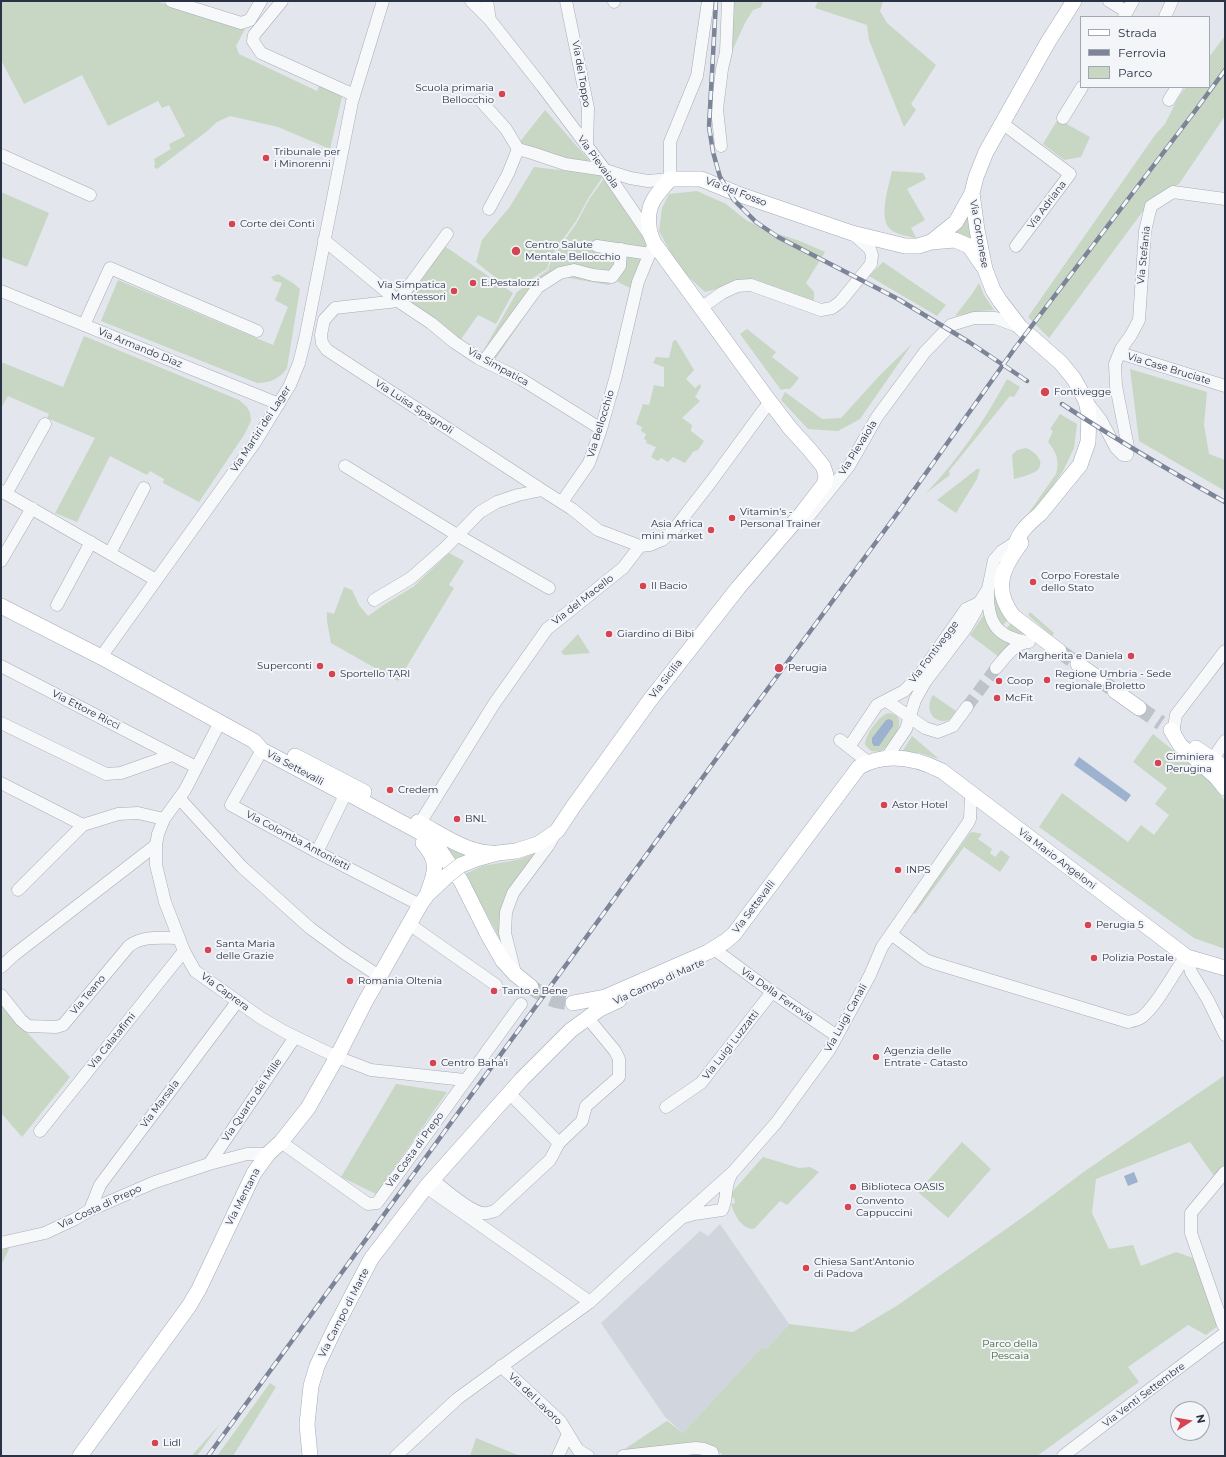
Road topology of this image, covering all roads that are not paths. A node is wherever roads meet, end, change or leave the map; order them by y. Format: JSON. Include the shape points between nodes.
{"nodes":[{"id":1,"x":171,"y":1,"type":"edge"},
{"id":2,"x":261,"y":1,"type":"edge"},
{"id":3,"x":282,"y":1,"type":"edge"},
{"id":4,"x":383,"y":1,"type":"edge"},
{"id":5,"x":471,"y":1,"type":"edge"},
{"id":6,"x":487,"y":1,"type":"edge"},
{"id":7,"x":566,"y":1,"type":"edge"},
{"id":8,"x":708,"y":1,"type":"edge"},
{"id":9,"x":728,"y":1,"type":"edge"},
{"id":10,"x":1074,"y":1,"type":"edge"},
{"id":11,"x":1109,"y":1,"type":"edge"},
{"id":12,"x":1133,"y":1,"type":"edge"},
{"id":13,"x":1172,"y":1,"type":"edge"},
{"id":14,"x":1125,"y":14,"type":"edge"},
{"id":15,"x":1166,"y":16,"type":"edge"},
{"id":16,"x":490,"y":20,"type":"junction"},
{"id":17,"x":1081,"y":88,"type":"edge"},
{"id":18,"x":1176,"y":88,"type":"edge"},
{"id":19,"x":354,"y":95,"type":"junction"},
{"id":20,"x":480,"y":100,"type":"dead end"},
{"id":21,"x":1169,"y":100,"type":"dead end"},
{"id":22,"x":1063,"y":118,"type":"dead end"},
{"id":23,"x":1002,"y":123,"type":"junction"},
{"id":24,"x":721,"y":146,"type":"dead end"},
{"id":25,"x":587,"y":147,"type":"junction"},
{"id":26,"x":518,"y":149,"type":"junction"},
{"id":27,"x":1,"y":155,"type":"edge"},
{"id":28,"x":606,"y":170,"type":"junction"},
{"id":29,"x":670,"y":179,"type":"junction"},
{"id":30,"x":972,"y":193,"type":"junction"},
{"id":31,"x":90,"y":195,"type":"dead end"},
{"id":32,"x":1225,"y":199,"type":"edge"},
{"id":33,"x":489,"y":209,"type":"dead end"},
{"id":34,"x":852,"y":233,"type":"junction"},
{"id":35,"x":447,"y":234,"type":"dead end"},
{"id":36,"x":324,"y":240,"type":"junction"},
{"id":37,"x":932,"y":242,"type":"junction"},
{"id":38,"x":651,"y":245,"type":"junction"},
{"id":39,"x":597,"y":246,"type":"dead end"},
{"id":40,"x":1016,"y":246,"type":"dead end"},
{"id":41,"x":621,"y":249,"type":"junction"},
{"id":42,"x":984,"y":269,"type":"junction"},
{"id":43,"x":1,"y":291,"type":"edge"},
{"id":44,"x":398,"y":301,"type":"junction"},
{"id":45,"x":701,"y":308,"type":"junction"},
{"id":46,"x":84,"y":325,"type":"junction"},
{"id":47,"x":1020,"y":327,"type":"junction"},
{"id":48,"x":257,"y":331,"type":"dead end"},
{"id":49,"x":1120,"y":354,"type":"junction"},
{"id":50,"x":484,"y":361,"type":"junction"},
{"id":51,"x":1225,"y":386,"type":"edge"},
{"id":52,"x":1086,"y":400,"type":"junction"},
{"id":53,"x":770,"y":402,"type":"junction"},
{"id":54,"x":279,"y":404,"type":"junction"},
{"id":55,"x":45,"y":424,"type":"dead end"},
{"id":56,"x":601,"y":429,"type":"junction"},
{"id":57,"x":345,"y":466,"type":"dead end"},
{"id":58,"x":144,"y":488,"type":"dead end"},
{"id":59,"x":542,"y":490,"type":"junction"},
{"id":60,"x":3,"y":493,"type":"edge"},
{"id":61,"x":562,"y":502,"type":"junction"},
{"id":62,"x":32,"y":508,"type":"junction"},
{"id":63,"x":785,"y":533,"type":"junction"},
{"id":64,"x":457,"y":535,"type":"junction"},
{"id":65,"x":91,"y":542,"type":"junction"},
{"id":66,"x":640,"y":546,"type":"junction"},
{"id":67,"x":1015,"y":547,"type":"junction"},
{"id":68,"x":110,"y":553,"type":"junction"},
{"id":69,"x":1,"y":561,"type":"edge"},
{"id":70,"x":156,"y":580,"type":"junction"},
{"id":71,"x":549,"y":588,"type":"dead end"},
{"id":72,"x":988,"y":589,"type":"junction"},
{"id":73,"x":374,"y":600,"type":"dead end"},
{"id":74,"x":979,"y":603,"type":"junction"},
{"id":75,"x":57,"y":605,"type":"dead end"},
{"id":76,"x":1,"y":606,"type":"edge"},
{"id":77,"x":1028,"y":642,"type":"junction"},
{"id":78,"x":1056,"y":649,"type":"joint"},
{"id":79,"x":1225,"y":651,"type":"edge"},
{"id":80,"x":101,"y":657,"type":"junction"},
{"id":81,"x":1078,"y":664,"type":"tunnel mouth"},
{"id":82,"x":1,"y":666,"type":"edge"},
{"id":83,"x":996,"y":668,"type":"tunnel mouth"},
{"id":84,"x":1099,"y":679,"type":"tunnel mouth"},
{"id":85,"x":1115,"y":691,"type":"tunnel mouth"},
{"id":86,"x":887,"y":701,"type":"junction"},
{"id":87,"x":967,"y":708,"type":"tunnel mouth"},
{"id":88,"x":1139,"y":708,"type":"tunnel mouth"},
{"id":89,"x":910,"y":717,"type":"junction"},
{"id":90,"x":220,"y":722,"type":"junction"},
{"id":91,"x":1,"y":723,"type":"edge"},
{"id":92,"x":1169,"y":729,"type":"junction"},
{"id":93,"x":1225,"y":742,"type":"edge"},
{"id":94,"x":258,"y":746,"type":"junction"},
{"id":95,"x":172,"y":755,"type":"junction"},
{"id":96,"x":887,"y":758,"type":"junction"},
{"id":97,"x":1212,"y":760,"type":"junction"},
{"id":98,"x":868,"y":762,"type":"junction"},
{"id":99,"x":196,"y":768,"type":"junction"},
{"id":100,"x":1225,"y":768,"type":"edge"},
{"id":101,"x":1,"y":783,"type":"edge"},
{"id":102,"x":1225,"y":788,"type":"edge"},
{"id":103,"x":972,"y":794,"type":"junction"},
{"id":104,"x":342,"y":795,"type":"junction"},
{"id":105,"x":179,"y":798,"type":"junction"},
{"id":106,"x":164,"y":819,"type":"junction"},
{"id":107,"x":420,"y":823,"type":"junction"},
{"id":108,"x":83,"y":825,"type":"junction"},
{"id":109,"x":557,"y":831,"type":"junction"},
{"id":110,"x":156,"y":845,"type":"junction"},
{"id":111,"x":317,"y":852,"type":"junction"},
{"id":112,"x":498,"y":853,"type":"junction"},
{"id":113,"x":18,"y":890,"type":"dead end"},
{"id":114,"x":424,"y":900,"type":"junction"},
{"id":115,"x":409,"y":924,"type":"junction"},
{"id":116,"x":891,"y":934,"type":"junction"},
{"id":117,"x":179,"y":938,"type":"junction"},
{"id":118,"x":722,"y":947,"type":"junction"},
{"id":119,"x":184,"y":951,"type":"junction"},
{"id":120,"x":1187,"y":956,"type":"junction"},
{"id":121,"x":1,"y":967,"type":"edge"},
{"id":122,"x":1225,"y":968,"type":"edge"},
{"id":123,"x":515,"y":974,"type":"junction"},
{"id":124,"x":379,"y":976,"type":"junction"},
{"id":125,"x":496,"y":985,"type":"dead end"},
{"id":126,"x":531,"y":987,"type":"tunnel mouth"},
{"id":127,"x":772,"y":992,"type":"junction"},
{"id":128,"x":1,"y":995,"type":"edge"},
{"id":129,"x":237,"y":1002,"type":"junction"},
{"id":130,"x":573,"y":1003,"type":"tunnel mouth"},
{"id":131,"x":521,"y":1004,"type":"dead end"},
{"id":132,"x":587,"y":1017,"type":"junction"},
{"id":133,"x":1225,"y":1035,"type":"edge"},
{"id":134,"x":837,"y":1036,"type":"junction"},
{"id":135,"x":295,"y":1037,"type":"junction"},
{"id":136,"x":337,"y":1057,"type":"junction"},
{"id":137,"x":466,"y":1080,"type":"junction"},
{"id":138,"x":509,"y":1093,"type":"junction"},
{"id":139,"x":666,"y":1107,"type":"dead end"},
{"id":140,"x":40,"y":1131,"type":"dead end"},
{"id":141,"x":281,"y":1142,"type":"junction"},
{"id":142,"x":559,"y":1143,"type":"junction"},
{"id":143,"x":268,"y":1154,"type":"junction"},
{"id":144,"x":210,"y":1164,"type":"junction"},
{"id":145,"x":733,"y":1172,"type":"junction"},
{"id":146,"x":1225,"y":1172,"type":"edge"},
{"id":147,"x":430,"y":1183,"type":"junction"},
{"id":148,"x":90,"y":1210,"type":"junction"},
{"id":149,"x":681,"y":1218,"type":"junction"},
{"id":150,"x":1,"y":1243,"type":"edge"},
{"id":151,"x":590,"y":1302,"type":"junction"},
{"id":152,"x":1224,"y":1330,"type":"edge"},
{"id":153,"x":501,"y":1366,"type":"junction"},
{"id":154,"x":568,"y":1434,"type":"junction"},
{"id":155,"x":80,"y":1456,"type":"edge"},
{"id":156,"x":310,"y":1456,"type":"edge"},
{"id":157,"x":396,"y":1456,"type":"edge"},
{"id":158,"x":558,"y":1456,"type":"edge"},
{"id":159,"x":588,"y":1456,"type":"edge"},
{"id":160,"x":623,"y":1456,"type":"edge"},
{"id":161,"x":714,"y":1456,"type":"edge"},
{"id":162,"x":1063,"y":1456,"type":"edge"}],
"edges":[{"from":1,"to":2,"type":"street","via":[[241,23],[250,20]]},
{"from":3,"to":19,"type":"street","via":[[254,35],[253,41],[261,52]]},
{"from":4,"to":19,"type":"street","name":"Via Martiri dei Lager"},
{"from":5,"to":16,"type":"street","name":"Via Pievaiola"},
{"from":6,"to":16,"type":"street","name":"Via Pievaiola"},
{"from":7,"to":25,"type":"street","name":"Via del Toppo","via":[[588,108]]},
{"from":8,"to":29,"type":"street","via":[[697,76],[670,142]]},
{"from":9,"to":24,"type":"street","via":[[726,52],[717,109]]},
{"from":10,"to":23,"type":"main road","name":"Via Cortonese"},
{"from":11,"to":14,"type":"street"},
{"from":12,"to":14,"type":"street"},
{"from":13,"to":15,"type":"street"},
{"from":16,"to":25,"type":"street","name":"Via Pievaiola"},
{"from":17,"to":22,"type":"street"},
{"from":18,"to":21,"type":"street"},
{"from":19,"to":36,"type":"street","name":"Via Martiri dei Lager"},
{"from":20,"to":26,"type":"street","via":[[506,129]]},
{"from":23,"to":30,"type":"main road","name":"Via Cortonese","via":[[986,152]]},
{"from":23,"to":40,"type":"street","name":"Via Adriana","via":[[1070,174]]},
{"from":25,"to":28,"type":"street","name":"Via Pievaiola"},
{"from":26,"to":28,"type":"street","via":[[565,164]]},
{"from":26,"to":33,"type":"street"},
{"from":27,"to":31,"type":"street"},
{"from":28,"to":29,"type":"street","via":[[648,181]]},
{"from":28,"to":38,"type":"street","name":"Via Pievaiola"},
{"from":29,"to":34,"type":"main road","name":"Via del Fosso","via":[[701,179]]},
{"from":29,"to":38,"type":"main road","via":[[653,202],[648,221]]},
{"from":30,"to":37,"type":"main road","via":[[956,222]]},
{"from":30,"to":42,"type":"main road","name":"Via Cortonese"},
{"from":32,"to":49,"type":"street","name":"Via Stefania","via":[[1173,192],[1151,206],[1145,232],[1139,320]]},
{"from":34,"to":37,"type":"main road","name":"Via del Fosso","via":[[905,246]]},
{"from":34,"to":45,"type":"street","via":[[870,249],[870,264],[840,302],[832,308],[821,310],[751,285],[732,288]]},
{"from":35,"to":44,"type":"street"},
{"from":36,"to":44,"type":"street","name":"Via Simpatica"},
{"from":36,"to":54,"type":"street","name":"Via Martiri dei Lager","via":[[299,363]]},
{"from":37,"to":42,"type":"main road","name":"Via del Fosso","via":[[962,242],[969,246]]},
{"from":38,"to":41,"type":"street"},
{"from":38,"to":45,"type":"main road","name":"Via Pievaiola"},
{"from":38,"to":56,"type":"street","name":"Via Bellocchio","via":[[638,282]]},
{"from":39,"to":41,"type":"street"},
{"from":41,"to":50,"type":"street","via":[[620,266],[612,277],[574,270],[560,273],[538,287]]},
{"from":42,"to":47,"type":"main road","name":"Via Cortonese","via":[[993,290]]},
{"from":43,"to":46,"type":"street","name":"Via Armando Diaz"},
{"from":44,"to":50,"type":"street","name":"Via Simpatica"},
{"from":44,"to":59,"type":"street","name":"Via Luisa Spagnoli","via":[[335,308],[324,320],[322,343],[327,350]]},
{"from":45,"to":53,"type":"main road","name":"Via Pievaiola"},
{"from":46,"to":48,"type":"street","via":[[110,268]]},
{"from":46,"to":54,"type":"street","name":"Via Armando Diaz"},
{"from":47,"to":52,"type":"main road","name":"Via Cortonese","via":[[1061,363]]},
{"from":47,"to":63,"type":"street","name":"Via Pievaiola","via":[[995,318],[974,318],[951,325],[925,352],[877,417],[849,466],[803,523]]},
{"from":49,"to":51,"type":"street","name":"Via Case Bruciate"},
{"from":49,"to":52,"type":"street","name":"Via Case Bruciate","via":[[1115,364],[1116,386],[1128,447],[1127,455],[1116,448],[1101,420]]},
{"from":50,"to":56,"type":"street","name":"Via Simpatica","via":[[521,379]]},
{"from":52,"to":67,"type":"main road","name":"Via Cortonese","via":[[1089,415],[1088,442],[1080,464]]},
{"from":53,"to":63,"type":"main road","name":"Via Pievaiola","via":[[814,454],[826,475],[825,483]]},
{"from":53,"to":66,"type":"street","via":[[672,532],[662,540]]},
{"from":54,"to":70,"type":"street","name":"Via Martiri dei Lager","via":[[256,441]]},
{"from":55,"to":60,"type":"street"},
{"from":56,"to":61,"type":"street","name":"Via Bellocchio","via":[[589,463]]},
{"from":57,"to":64,"type":"street"},
{"from":58,"to":68,"type":"street"},
{"from":59,"to":61,"type":"street"},
{"from":59,"to":64,"type":"street","via":[[497,502],[480,512]]},
{"from":60,"to":62,"type":"street"},
{"from":61,"to":66,"type":"street","via":[[598,530]]},
{"from":62,"to":65,"type":"street"},
{"from":62,"to":69,"type":"street"},
{"from":63,"to":109,"type":"main road","name":"Via Sicilia","via":[[650,700]]},
{"from":64,"to":71,"type":"street"},
{"from":64,"to":73,"type":"street","via":[[411,578]]},
{"from":65,"to":68,"type":"street"},
{"from":65,"to":75,"type":"street"},
{"from":66,"to":107,"type":"street","name":"Via del Macello","via":[[623,568],[547,629],[497,699]]},
{"from":67,"to":72,"type":"street","name":"Via Fontivegge","via":[[1002,551],[994,560]]},
{"from":67,"to":78,"type":"main road","name":"Via Cortonese","via":[[1002,580],[1002,594],[1007,609]]},
{"from":68,"to":70,"type":"street"},
{"from":70,"to":80,"type":"street","name":"Via Martiri dei Lager"},
{"from":72,"to":74,"type":"street","name":"Via Fontivegge"},
{"from":72,"to":77,"type":"street","via":[[988,608],[997,627],[1011,638]]},
{"from":74,"to":86,"type":"street","name":"Via Fontivegge","via":[[966,609],[918,677],[904,691]]},
{"from":74,"to":89,"type":"street","name":"Via Fontivegge","via":[[966,628],[925,682],[915,700]]},
{"from":76,"to":80,"type":"main road","name":"Via Settevalli"},
{"from":77,"to":78,"type":"street","via":[[1037,642]]},
{"from":77,"to":83,"type":"street","via":[[1021,643]]},
{"from":79,"to":92,"type":"street","via":[[1176,715],[1174,728]]},
{"from":80,"to":90,"type":"main road","name":"Via Settevalli"},
{"from":81,"to":84,"type":"main road"},
{"from":82,"to":95,"type":"street","name":"Via Ettore Ricci"},
{"from":85,"to":88,"type":"main road"},
{"from":86,"to":89,"type":"street"},
{"from":86,"to":98,"type":"street","name":"Via Fontivegge","via":[[877,705],[845,743]]},
{"from":87,"to":89,"type":"street","via":[[953,726],[938,732],[930,731]]},
{"from":89,"to":96,"type":"street","name":"Via Fontivegge","via":[[906,729]]},
{"from":90,"to":94,"type":"main road","name":"Via Settevalli"},
{"from":90,"to":99,"type":"street","name":"Via Caprera"},
{"from":91,"to":95,"type":"street","via":[[106,774],[121,773]]},
{"from":92,"to":97,"type":"main road"},
{"from":92,"to":102,"type":"main road","via":[[1180,745]]},
{"from":93,"to":97,"type":"street"},
{"from":94,"to":104,"type":"main road","name":"Via Settevalli"},
{"from":94,"to":107,"type":"main road","via":[[266,741]]},
{"from":94,"to":111,"type":"street","name":"Via Colomba Antonietti","via":[[231,805]]},
{"from":95,"to":99,"type":"street","name":"Via Ettore Ricci"},
{"from":96,"to":98,"type":"main road","name":"Via Mario Angeloni"},
{"from":96,"to":103,"type":"main road","name":"Via Mario Angeloni","via":[[903,758],[934,767]]},
{"from":97,"to":100,"type":"main road"},
{"from":98,"to":118,"type":"main road","name":"Via Settevalli","via":[[851,776]]},
{"from":99,"to":105,"type":"street","name":"Via Caprera"},
{"from":101,"to":108,"type":"street"},
{"from":103,"to":116,"type":"street","name":"Via Luigi Canali","via":[[968,823]]},
{"from":103,"to":120,"type":"main road","name":"Via Mario Angeloni"},
{"from":104,"to":111,"type":"street"},
{"from":104,"to":114,"type":"main road","via":[[422,842],[430,852],[435,864],[434,875]]},
{"from":104,"to":123,"type":"main road","name":"Via Settevalli","via":[[349,794],[424,835],[439,849],[460,881],[503,961]]},
{"from":105,"to":106,"type":"street","name":"Via Caprera"},
{"from":105,"to":124,"type":"street","via":[[242,867],[310,928]]},
{"from":106,"to":108,"type":"street","via":[[138,813],[118,814]]},
{"from":106,"to":110,"type":"street","name":"Via Caprera"},
{"from":107,"to":112,"type":"main road","via":[[466,848],[485,853]]},
{"from":108,"to":113,"type":"street"},
{"from":109,"to":112,"type":"main road","via":[[538,844]]},
{"from":109,"to":123,"type":"street","via":[[513,893],[506,912],[505,933]]},
{"from":110,"to":117,"type":"street","name":"Via Caprera","via":[[156,865],[165,902]]},
{"from":110,"to":121,"type":"street"},
{"from":111,"to":114,"type":"street","name":"Via Colomba Antonietti"},
{"from":112,"to":114,"type":"main road","bridge":true,"via":[[461,865]]},
{"from":114,"to":115,"type":"main road","name":"Via Mentana"},
{"from":115,"to":124,"type":"main road","name":"Via Mentana"},
{"from":115,"to":125,"type":"street"},
{"from":116,"to":120,"type":"street","via":[[934,963],[1128,1022],[1142,1017]]},
{"from":116,"to":134,"type":"street","name":"Via Luigi Canali"},
{"from":117,"to":119,"type":"street","name":"Via Caprera"},
{"from":117,"to":128,"type":"street","name":"Via Teano","via":[[143,938],[135,941],[63,1025],[28,1026]]},
{"from":118,"to":127,"type":"street","name":"Via Della Ferrovia"},
{"from":118,"to":130,"type":"main road","name":"Via Settevalli","via":[[605,997]]},
{"from":118,"to":132,"type":"main road","name":"Via Campo di Marte","via":[[707,960]]},
{"from":119,"to":129,"type":"street","name":"Via Caprera","via":[[196,971]]},
{"from":119,"to":140,"type":"street","name":"Via Calatafimi"},
{"from":120,"to":122,"type":"main road","name":"Via Mario Angeloni"},
{"from":120,"to":133,"type":"street","via":[[1190,972],[1208,1000]]},
{"from":123,"to":126,"type":"main road","name":"Via Settevalli"},
{"from":124,"to":136,"type":"main road","name":"Via Mentana"},
{"from":127,"to":134,"type":"street","name":"Via Della Ferrovia"},
{"from":127,"to":139,"type":"street","name":"Via Luigi Luzzatti","via":[[701,1083]]},
{"from":129,"to":135,"type":"street","name":"Via Caprera"},
{"from":129,"to":148,"type":"street","name":"Via Marsala","via":[[100,1185]]},
{"from":131,"to":137,"type":"street","name":"Via Costa di Prepo"},
{"from":132,"to":138,"type":"main road","name":"Via Campo di Marte"},
{"from":132,"to":142,"type":"street","via":[[615,1051],[619,1060],[619,1077],[586,1106],[582,1121]]},
{"from":134,"to":145,"type":"street","name":"Via Luigi Canali","via":[[776,1123]]},
{"from":135,"to":136,"type":"street","name":"Via Caprera"},
{"from":135,"to":144,"type":"street","name":"Via Quarto dei Mille"},
{"from":136,"to":137,"type":"street","name":"Via Caprera","via":[[371,1070]]},
{"from":136,"to":141,"type":"main road","name":"Via Mentana","via":[[308,1108]]},
{"from":137,"to":141,"type":"street","name":"Via Costa di Prepo","via":[[377,1203],[368,1204]]},
{"from":138,"to":142,"type":"street"},
{"from":138,"to":147,"type":"main road","name":"Via Campo di Marte"},
{"from":141,"to":143,"type":"main road","name":"Via Mentana"},
{"from":142,"to":147,"type":"street","via":[[550,1160],[495,1211],[483,1214],[477,1212]]},
{"from":143,"to":144,"type":"street","name":"Via Costa di Prepo","via":[[247,1154]]},
{"from":143,"to":155,"type":"main road","name":"Via Mentana","via":[[254,1173],[190,1306]]},
{"from":144,"to":148,"type":"street","name":"Via Costa di Prepo","via":[[155,1182]]},
{"from":145,"to":149,"type":"street","name":"Via Luigi Canali"},
{"from":145,"to":149,"type":"street","via":[[727,1182],[722,1210]]},
{"from":146,"to":152,"type":"street","via":[[1191,1213],[1191,1233]]},
{"from":147,"to":151,"type":"street"},
{"from":147,"to":156,"type":"main road","name":"Via Campo di Marte","via":[[371,1260],[317,1366],[308,1405]]},
{"from":148,"to":150,"type":"street","name":"Via Costa di Prepo","via":[[75,1220],[45,1233]]},
{"from":149,"to":151,"type":"street"},
{"from":151,"to":153,"type":"street"},
{"from":152,"to":162,"type":"street","name":"Via Venti Settembre"},
{"from":153,"to":154,"type":"street","name":"Via del Lavoro","via":[[561,1422]]},
{"from":153,"to":157,"type":"street","via":[[457,1399]]},
{"from":154,"to":158,"type":"street","name":"Via del Lavoro"},
{"from":154,"to":159,"type":"street","name":"Via del Lavoro","via":[[578,1450]]},
{"from":160,"to":161,"type":"street","via":[[696,1448],[712,1452]]}]}
